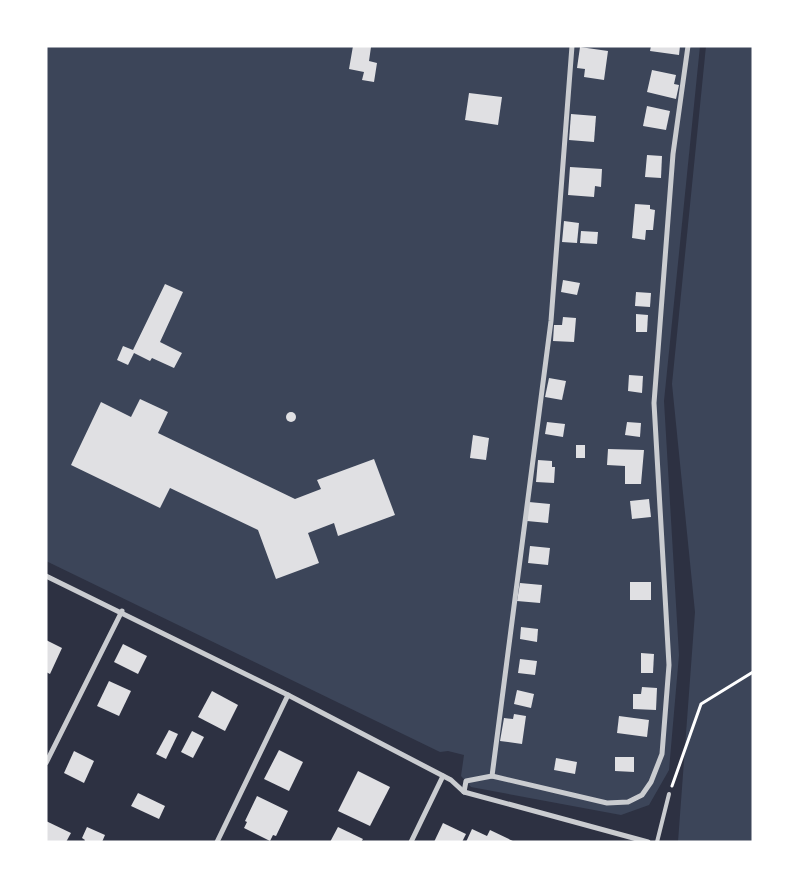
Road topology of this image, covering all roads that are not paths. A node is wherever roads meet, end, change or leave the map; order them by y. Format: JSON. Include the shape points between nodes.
{"nodes":[{"id":1,"x":572,"y":46,"type":"edge"},
{"id":2,"x":688,"y":46,"type":"edge"},
{"id":3,"x":46,"y":576,"type":"edge"},
{"id":4,"x":122,"y":611,"type":"junction"},
{"id":5,"x":288,"y":695,"type":"junction"},
{"id":6,"x":46,"y":762,"type":"edge"},
{"id":7,"x":443,"y":776,"type":"junction"},
{"id":8,"x":492,"y":776,"type":"junction"},
{"id":9,"x":464,"y":792,"type":"junction"},
{"id":10,"x":669,"y":794,"type":"road end"},
{"id":11,"x":217,"y":842,"type":"edge"},
{"id":12,"x":411,"y":842,"type":"edge"},
{"id":13,"x":648,"y":842,"type":"edge"},
{"id":14,"x":657,"y":842,"type":"edge"}],
"edges":[{"from":1,"to":8,"type":"street","via":[[551,321]]},
{"from":2,"to":8,"type":"street","via":[[673,154],[654,404],[669,665],[662,754],[642,795],[628,802],[607,803]]},
{"from":3,"to":4,"type":"street"},
{"from":4,"to":5,"type":"street"},
{"from":4,"to":6,"type":"street"},
{"from":5,"to":7,"type":"street"},
{"from":5,"to":11,"type":"street"},
{"from":7,"to":9,"type":"street"},
{"from":7,"to":12,"type":"street"},
{"from":8,"to":9,"type":"street","via":[[466,781]]},
{"from":9,"to":13,"type":"street"},
{"from":10,"to":14,"type":"lane"}]}
